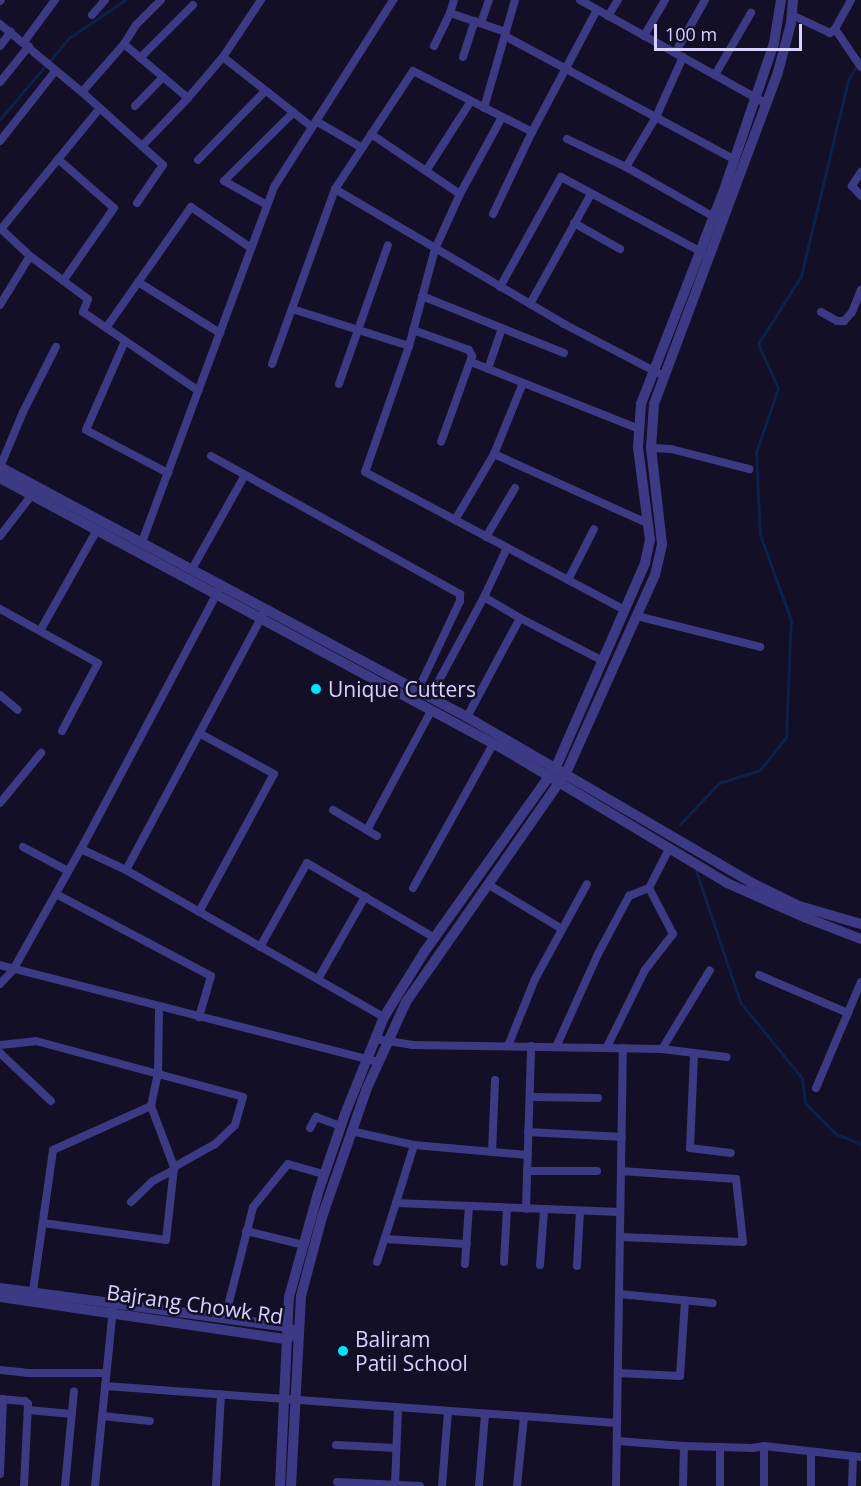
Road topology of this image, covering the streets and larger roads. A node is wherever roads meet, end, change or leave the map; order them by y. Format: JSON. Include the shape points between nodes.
{"nodes":[{"id":1,"x":55,"y":0,"type":"edge"},
{"id":2,"x":105,"y":0,"type":"edge"},
{"id":3,"x":161,"y":0,"type":"edge"},
{"id":4,"x":261,"y":0,"type":"edge"},
{"id":5,"x":393,"y":0,"type":"edge"},
{"id":6,"x":454,"y":0,"type":"edge"},
{"id":7,"x":489,"y":0,"type":"edge"},
{"id":8,"x":515,"y":0,"type":"edge"},
{"id":9,"x":580,"y":0,"type":"edge"},
{"id":10,"x":618,"y":0,"type":"edge"},
{"id":11,"x":665,"y":0,"type":"edge"},
{"id":12,"x":705,"y":0,"type":"edge"},
{"id":13,"x":781,"y":0,"type":"edge"},
{"id":14,"x":793,"y":0,"type":"edge"},
{"id":15,"x":851,"y":0,"type":"edge"},
{"id":16,"x":193,"y":5,"type":"dead end"},
{"id":17,"x":597,"y":10,"type":"junction"},
{"id":18,"x":450,"y":13,"type":"junction"},
{"id":19,"x":751,"y":13,"type":"dead end"},
{"id":20,"x":92,"y":15,"type":"dead end"},
{"id":21,"x":792,"y":15,"type":"junction"},
{"id":22,"x":608,"y":16,"type":"junction"},
{"id":23,"x":478,"y":22,"type":"junction"},
{"id":24,"x":0,"y":24,"type":"edge"},
{"id":25,"x":835,"y":29,"type":"junction"},
{"id":26,"x":11,"y":32,"type":"junction"},
{"id":27,"x":506,"y":34,"type":"junction"},
{"id":28,"x":644,"y":36,"type":"junction"},
{"id":29,"x":26,"y":44,"type":"junction"},
{"id":30,"x":124,"y":44,"type":"junction"},
{"id":31,"x":0,"y":46,"type":"edge"},
{"id":32,"x":434,"y":46,"type":"dead end"},
{"id":33,"x":679,"y":55,"type":"junction"},
{"id":34,"x":223,"y":57,"type":"junction"},
{"id":35,"x":463,"y":57,"type":"dead end"},
{"id":36,"x":140,"y":58,"type":"junction"},
{"id":37,"x":860,"y":64,"type":"edge"},
{"id":38,"x":52,"y":67,"type":"junction"},
{"id":39,"x":566,"y":69,"type":"junction"},
{"id":40,"x":715,"y":75,"type":"junction"},
{"id":41,"x":163,"y":77,"type":"junction"},
{"id":42,"x":0,"y":82,"type":"edge"},
{"id":43,"x":265,"y":91,"type":"junction"},
{"id":44,"x":82,"y":92,"type":"junction"},
{"id":45,"x":188,"y":98,"type":"junction"},
{"id":46,"x":756,"y":98,"type":"junction"},
{"id":47,"x":471,"y":101,"type":"junction"},
{"id":48,"x":767,"y":104,"type":"junction"},
{"id":49,"x":135,"y":106,"type":"dead end"},
{"id":50,"x":100,"y":108,"type":"junction"},
{"id":51,"x":484,"y":108,"type":"junction"},
{"id":52,"x":294,"y":112,"type":"junction"},
{"id":53,"x":502,"y":117,"type":"junction"},
{"id":54,"x":656,"y":117,"type":"junction"},
{"id":55,"x":314,"y":124,"type":"junction"},
{"id":56,"x":532,"y":132,"type":"junction"},
{"id":57,"x":371,"y":134,"type":"junction"},
{"id":58,"x":567,"y":139,"type":"dead end"},
{"id":59,"x":0,"y":141,"type":"edge"},
{"id":60,"x":142,"y":146,"type":"junction"},
{"id":61,"x":362,"y":148,"type":"junction"},
{"id":62,"x":58,"y":159,"type":"junction"},
{"id":63,"x":198,"y":160,"type":"dead end"},
{"id":64,"x":735,"y":160,"type":"junction"},
{"id":65,"x":626,"y":167,"type":"junction"},
{"id":66,"x":426,"y":171,"type":"junction"},
{"id":67,"x":861,"y":172,"type":"edge"},
{"id":68,"x":335,"y":189,"type":"junction"},
{"id":69,"x":460,"y":194,"type":"junction"},
{"id":70,"x":591,"y":194,"type":"junction"},
{"id":71,"x":860,"y":196,"type":"edge"},
{"id":72,"x":137,"y":203,"type":"dead end"},
{"id":73,"x":267,"y":205,"type":"junction"},
{"id":74,"x":861,"y":206,"type":"edge"},
{"id":75,"x":493,"y":214,"type":"dead end"},
{"id":76,"x":714,"y":217,"type":"junction"},
{"id":77,"x":574,"y":223,"type":"junction"},
{"id":78,"x":0,"y":228,"type":"edge"},
{"id":79,"x":388,"y":245,"type":"dead end"},
{"id":80,"x":251,"y":248,"type":"junction"},
{"id":81,"x":435,"y":249,"type":"junction"},
{"id":82,"x":620,"y":249,"type":"dead end"},
{"id":83,"x":705,"y":255,"type":"junction"},
{"id":84,"x":30,"y":256,"type":"junction"},
{"id":85,"x":63,"y":281,"type":"junction"},
{"id":86,"x":138,"y":282,"type":"junction"},
{"id":87,"x":500,"y":287,"type":"junction"},
{"id":88,"x":861,"y":290,"type":"edge"},
{"id":89,"x":422,"y":296,"type":"junction"},
{"id":90,"x":530,"y":304,"type":"junction"},
{"id":91,"x":0,"y":305,"type":"edge"},
{"id":92,"x":292,"y":309,"type":"junction"},
{"id":93,"x":821,"y":312,"type":"dead end"},
{"id":94,"x":106,"y":328,"type":"junction"},
{"id":95,"x":502,"y":328,"type":"junction"},
{"id":96,"x":358,"y":330,"type":"junction"},
{"id":97,"x":413,"y":330,"type":"junction"},
{"id":98,"x":220,"y":333,"type":"junction"},
{"id":99,"x":124,"y":341,"type":"junction"},
{"id":100,"x":409,"y":346,"type":"junction"},
{"id":101,"x":56,"y":347,"type":"dead end"},
{"id":102,"x":564,"y":353,"type":"dead end"},
{"id":103,"x":471,"y":362,"type":"junction"},
{"id":104,"x":272,"y":364,"type":"dead end"},
{"id":105,"x":488,"y":369,"type":"junction"},
{"id":106,"x":654,"y":371,"type":"junction"},
{"id":107,"x":664,"y":376,"type":"junction"},
{"id":108,"x":523,"y":383,"type":"junction"},
{"id":109,"x":339,"y":384,"type":"dead end"},
{"id":110,"x":198,"y":391,"type":"junction"},
{"id":111,"x":639,"y":429,"type":"junction"},
{"id":112,"x":441,"y":442,"type":"dead end"},
{"id":113,"x":651,"y":448,"type":"junction"},
{"id":114,"x":494,"y":454,"type":"junction"},
{"id":115,"x":210,"y":456,"type":"dead end"},
{"id":116,"x":0,"y":466,"type":"edge"},
{"id":117,"x":749,"y":469,"type":"dead end"},
{"id":118,"x":168,"y":473,"type":"junction"},
{"id":119,"x":245,"y":475,"type":"junction"},
{"id":120,"x":0,"y":478,"type":"edge"},
{"id":121,"x":515,"y":488,"type":"dead end"},
{"id":122,"x":34,"y":491,"type":"junction"},
{"id":123,"x":455,"y":520,"type":"junction"},
{"id":124,"x":649,"y":524,"type":"junction"},
{"id":125,"x":594,"y":529,"type":"dead end"},
{"id":126,"x":97,"y":530,"type":"junction"},
{"id":127,"x":0,"y":536,"type":"edge"},
{"id":128,"x":486,"y":537,"type":"junction"},
{"id":129,"x":142,"y":542,"type":"junction"},
{"id":130,"x":507,"y":548,"type":"junction"},
{"id":131,"x":192,"y":569,"type":"junction"},
{"id":132,"x":568,"y":580,"type":"junction"},
{"id":133,"x":219,"y":590,"type":"junction"},
{"id":134,"x":633,"y":592,"type":"junction"},
{"id":135,"x":484,"y":597,"type":"junction"},
{"id":136,"x":645,"y":597,"type":"junction"},
{"id":137,"x":266,"y":608,"type":"junction"},
{"id":138,"x":0,"y":609,"type":"edge"},
{"id":139,"x":625,"y":610,"type":"junction"},
{"id":140,"x":637,"y":616,"type":"junction"},
{"id":141,"x":260,"y":618,"type":"junction"},
{"id":142,"x":520,"y":618,"type":"junction"},
{"id":143,"x":40,"y":631,"type":"junction"},
{"id":144,"x":760,"y":647,"type":"dead end"},
{"id":145,"x":603,"y":661,"type":"junction"},
{"id":146,"x":418,"y":690,"type":"junction"},
{"id":147,"x":0,"y":695,"type":"edge"},
{"id":148,"x":430,"y":697,"type":"junction"},
{"id":149,"x":18,"y":711,"type":"dead end"},
{"id":150,"x":431,"y":711,"type":"junction"},
{"id":151,"x":467,"y":717,"type":"junction"},
{"id":152,"x":62,"y":731,"type":"dead end"},
{"id":153,"x":199,"y":733,"type":"junction"},
{"id":154,"x":493,"y":744,"type":"junction"},
{"id":155,"x":41,"y":753,"type":"dead end"},
{"id":156,"x":556,"y":767,"type":"junction"},
{"id":157,"x":566,"y":773,"type":"junction"},
{"id":158,"x":549,"y":777,"type":"junction"},
{"id":159,"x":560,"y":784,"type":"junction"},
{"id":160,"x":0,"y":803,"type":"edge"},
{"id":161,"x":333,"y":810,"type":"dead end"},
{"id":162,"x":367,"y":830,"type":"junction"},
{"id":163,"x":376,"y":836,"type":"dead end"},
{"id":164,"x":23,"y":847,"type":"dead end"},
{"id":165,"x":81,"y":849,"type":"junction"},
{"id":166,"x":669,"y":849,"type":"junction"},
{"id":167,"x":126,"y":870,"type":"junction"},
{"id":168,"x":68,"y":871,"type":"junction"},
{"id":169,"x":587,"y":884,"type":"dead end"},
{"id":170,"x":489,"y":885,"type":"junction"},
{"id":171,"x":413,"y":888,"type":"dead end"},
{"id":172,"x":649,"y":888,"type":"junction"},
{"id":173,"x":56,"y":894,"type":"junction"},
{"id":174,"x":365,"y":897,"type":"junction"},
{"id":175,"x":199,"y":912,"type":"junction"},
{"id":176,"x":861,"y":924,"type":"edge"},
{"id":177,"x":562,"y":928,"type":"junction"},
{"id":178,"x":435,"y":938,"type":"junction"},
{"id":179,"x":861,"y":939,"type":"edge"},
{"id":180,"x":260,"y":947,"type":"junction"},
{"id":181,"x":0,"y":965,"type":"edge"},
{"id":182,"x":13,"y":970,"type":"junction"},
{"id":183,"x":710,"y":970,"type":"dead end"},
{"id":184,"x":759,"y":975,"type":"dead end"},
{"id":185,"x":318,"y":980,"type":"junction"},
{"id":186,"x":861,"y":982,"type":"edge"},
{"id":187,"x":0,"y":984,"type":"edge"},
{"id":188,"x":159,"y":1007,"type":"junction"},
{"id":189,"x":848,"y":1013,"type":"junction"},
{"id":190,"x":199,"y":1017,"type":"junction"},
{"id":191,"x":384,"y":1017,"type":"junction"},
{"id":192,"x":375,"y":1039,"type":"junction"},
{"id":193,"x":388,"y":1041,"type":"junction"},
{"id":194,"x":0,"y":1045,"type":"edge"},
{"id":195,"x":508,"y":1046,"type":"junction"},
{"id":196,"x":531,"y":1046,"type":"junction"},
{"id":197,"x":556,"y":1047,"type":"junction"},
{"id":198,"x":607,"y":1047,"type":"junction"},
{"id":199,"x":623,"y":1048,"type":"junction"},
{"id":200,"x":662,"y":1049,"type":"junction"},
{"id":201,"x":0,"y":1053,"type":"edge"},
{"id":202,"x":694,"y":1054,"type":"junction"},
{"id":203,"x":727,"y":1056,"type":"dead end"},
{"id":204,"x":367,"y":1059,"type":"junction"},
{"id":205,"x":379,"y":1062,"type":"junction"},
{"id":206,"x":158,"y":1074,"type":"junction"},
{"id":207,"x":495,"y":1080,"type":"dead end"},
{"id":208,"x":816,"y":1088,"type":"dead end"},
{"id":209,"x":530,"y":1097,"type":"junction"},
{"id":210,"x":597,"y":1098,"type":"dead end"},
{"id":211,"x":51,"y":1101,"type":"dead end"},
{"id":212,"x":152,"y":1106,"type":"junction"},
{"id":213,"x":340,"y":1126,"type":"junction"},
{"id":214,"x":309,"y":1128,"type":"dead end"},
{"id":215,"x":351,"y":1131,"type":"junction"},
{"id":216,"x":528,"y":1132,"type":"junction"},
{"id":217,"x":622,"y":1137,"type":"junction"},
{"id":218,"x":414,"y":1145,"type":"junction"},
{"id":219,"x":492,"y":1152,"type":"junction"},
{"id":220,"x":731,"y":1153,"type":"dead end"},
{"id":221,"x":528,"y":1155,"type":"junction"},
{"id":222,"x":174,"y":1168,"type":"junction"},
{"id":223,"x":527,"y":1171,"type":"junction"},
{"id":224,"x":597,"y":1171,"type":"dead end"},
{"id":225,"x":621,"y":1171,"type":"junction"},
{"id":226,"x":324,"y":1174,"type":"junction"},
{"id":227,"x":131,"y":1202,"type":"dead end"},
{"id":228,"x":396,"y":1203,"type":"junction"},
{"id":229,"x":469,"y":1206,"type":"junction"},
{"id":230,"x":507,"y":1208,"type":"junction"},
{"id":231,"x":526,"y":1209,"type":"junction"},
{"id":232,"x":544,"y":1210,"type":"junction"},
{"id":233,"x":580,"y":1211,"type":"junction"},
{"id":234,"x":620,"y":1212,"type":"junction"},
{"id":235,"x":43,"y":1223,"type":"junction"},
{"id":236,"x":246,"y":1231,"type":"junction"},
{"id":237,"x":620,"y":1237,"type":"junction"},
{"id":238,"x":385,"y":1239,"type":"junction"},
{"id":239,"x":466,"y":1244,"type":"junction"},
{"id":240,"x":304,"y":1245,"type":"junction"},
{"id":241,"x":377,"y":1262,"type":"dead end"},
{"id":242,"x":504,"y":1262,"type":"dead end"},
{"id":243,"x":465,"y":1264,"type":"dead end"},
{"id":244,"x":540,"y":1264,"type":"dead end"},
{"id":245,"x":577,"y":1266,"type":"dead end"},
{"id":246,"x":0,"y":1288,"type":"edge"},
{"id":247,"x":619,"y":1294,"type":"junction"},
{"id":248,"x":0,"y":1297,"type":"edge"},
{"id":249,"x":32,"y":1297,"type":"junction"},
{"id":250,"x":685,"y":1300,"type":"junction"},
{"id":251,"x":713,"y":1303,"type":"dead end"},
{"id":252,"x":113,"y":1308,"type":"junction"},
{"id":253,"x":225,"y":1318,"type":"junction"},
{"id":254,"x":287,"y":1327,"type":"junction"},
{"id":255,"x":299,"y":1333,"type":"junction"},
{"id":256,"x":286,"y":1339,"type":"junction"},
{"id":257,"x":0,"y":1370,"type":"edge"},
{"id":258,"x":106,"y":1373,"type":"junction"},
{"id":259,"x":618,"y":1373,"type":"junction"},
{"id":260,"x":105,"y":1386,"type":"junction"},
{"id":261,"x":74,"y":1391,"type":"dead end"},
{"id":262,"x":221,"y":1394,"type":"junction"},
{"id":263,"x":283,"y":1398,"type":"junction"},
{"id":264,"x":2,"y":1399,"type":"edge"},
{"id":265,"x":295,"y":1402,"type":"junction"},
{"id":266,"x":398,"y":1408,"type":"junction"},
{"id":267,"x":28,"y":1410,"type":"junction"},
{"id":268,"x":448,"y":1412,"type":"junction"},
{"id":269,"x":72,"y":1414,"type":"junction"},
{"id":270,"x":485,"y":1414,"type":"junction"},
{"id":271,"x":102,"y":1416,"type":"junction"},
{"id":272,"x":524,"y":1417,"type":"junction"},
{"id":273,"x":150,"y":1421,"type":"dead end"},
{"id":274,"x":617,"y":1423,"type":"junction"},
{"id":275,"x":617,"y":1441,"type":"junction"},
{"id":276,"x":336,"y":1445,"type":"dead end"},
{"id":277,"x":684,"y":1446,"type":"junction"},
{"id":278,"x":764,"y":1446,"type":"junction"},
{"id":279,"x":720,"y":1447,"type":"junction"},
{"id":280,"x":396,"y":1448,"type":"junction"},
{"id":281,"x":812,"y":1453,"type":"junction"},
{"id":282,"x":857,"y":1456,"type":"edge"},
{"id":283,"x":0,"y":1474,"type":"edge"},
{"id":284,"x":337,"y":1482,"type":"dead end"},
{"id":285,"x":395,"y":1485,"type":"edge"},
{"id":286,"x":24,"y":1486,"type":"edge"},
{"id":287,"x":64,"y":1486,"type":"edge"},
{"id":288,"x":95,"y":1486,"type":"edge"},
{"id":289,"x":216,"y":1486,"type":"edge"},
{"id":290,"x":280,"y":1486,"type":"edge"},
{"id":291,"x":291,"y":1486,"type":"edge"},
{"id":292,"x":420,"y":1486,"type":"edge"},
{"id":293,"x":442,"y":1486,"type":"edge"},
{"id":294,"x":479,"y":1486,"type":"edge"},
{"id":295,"x":517,"y":1486,"type":"edge"},
{"id":296,"x":616,"y":1486,"type":"edge"},
{"id":297,"x":684,"y":1486,"type":"edge"},
{"id":298,"x":720,"y":1486,"type":"edge"},
{"id":299,"x":764,"y":1486,"type":"edge"},
{"id":300,"x":811,"y":1486,"type":"edge"},
{"id":301,"x":852,"y":1486,"type":"edge"}],
"edges":[{"from":1,"to":29,"type":"street"},
{"from":2,"to":20,"type":"street"},
{"from":3,"to":30,"type":"street","via":[[136,25]]},
{"from":4,"to":34,"type":"street"},
{"from":5,"to":55,"type":"street"},
{"from":6,"to":18,"type":"street"},
{"from":7,"to":23,"type":"street"},
{"from":8,"to":27,"type":"street"},
{"from":9,"to":17,"type":"street"},
{"from":10,"to":22,"type":"street"},
{"from":11,"to":28,"type":"street"},
{"from":12,"to":33,"type":"street"},
{"from":13,"to":46,"type":"street","via":[[774,43]]},
{"from":14,"to":21,"type":"street"},
{"from":15,"to":25,"type":"street"},
{"from":16,"to":36,"type":"street"},
{"from":17,"to":22,"type":"street"},
{"from":17,"to":39,"type":"street"},
{"from":18,"to":23,"type":"street"},
{"from":18,"to":32,"type":"street"},
{"from":19,"to":40,"type":"street"},
{"from":21,"to":25,"type":"street","via":[[826,33]]},
{"from":21,"to":48,"type":"street"},
{"from":22,"to":28,"type":"street"},
{"from":23,"to":27,"type":"street"},
{"from":23,"to":35,"type":"street"},
{"from":24,"to":26,"type":"street"},
{"from":25,"to":37,"type":"street"},
{"from":26,"to":29,"type":"street"},
{"from":26,"to":31,"type":"street"},
{"from":27,"to":39,"type":"street"},
{"from":27,"to":51,"type":"street"},
{"from":28,"to":33,"type":"street"},
{"from":29,"to":38,"type":"street"},
{"from":29,"to":42,"type":"street"},
{"from":30,"to":36,"type":"street"},
{"from":30,"to":44,"type":"street"},
{"from":33,"to":40,"type":"street"},
{"from":33,"to":54,"type":"street"},
{"from":34,"to":43,"type":"street"},
{"from":34,"to":45,"type":"street"},
{"from":36,"to":41,"type":"street"},
{"from":38,"to":44,"type":"street"},
{"from":38,"to":59,"type":"street"},
{"from":39,"to":54,"type":"street"},
{"from":39,"to":56,"type":"street"},
{"from":40,"to":46,"type":"street"},
{"from":41,"to":45,"type":"street"},
{"from":41,"to":49,"type":"street"},
{"from":43,"to":52,"type":"street"},
{"from":43,"to":63,"type":"street"},
{"from":44,"to":50,"type":"street"},
{"from":45,"to":60,"type":"street"},
{"from":46,"to":48,"type":"street"},
{"from":46,"to":64,"type":"street"},
{"from":47,"to":51,"type":"street"},
{"from":47,"to":57,"type":"street","via":[[413,71]]},
{"from":47,"to":66,"type":"street"},
{"from":48,"to":83,"type":"street"},
{"from":50,"to":60,"type":"street"},
{"from":50,"to":62,"type":"street"},
{"from":51,"to":53,"type":"street"},
{"from":52,"to":55,"type":"street"},
{"from":52,"to":73,"type":"street","via":[[224,181]]},
{"from":53,"to":56,"type":"street"},
{"from":53,"to":69,"type":"street"},
{"from":54,"to":64,"type":"street"},
{"from":54,"to":65,"type":"street"},
{"from":55,"to":61,"type":"street"},
{"from":55,"to":73,"type":"street"},
{"from":56,"to":75,"type":"street"},
{"from":57,"to":61,"type":"street"},
{"from":57,"to":66,"type":"street"},
{"from":58,"to":65,"type":"street"},
{"from":60,"to":72,"type":"street","via":[[163,165]]},
{"from":61,"to":68,"type":"street"},
{"from":62,"to":78,"type":"street"},
{"from":62,"to":85,"type":"street","via":[[114,208]]},
{"from":64,"to":76,"type":"street"},
{"from":65,"to":76,"type":"street"},
{"from":66,"to":69,"type":"street"},
{"from":67,"to":71,"type":"street","via":[[852,186]]},
{"from":68,"to":81,"type":"street"},
{"from":68,"to":92,"type":"street"},
{"from":69,"to":81,"type":"street"},
{"from":70,"to":77,"type":"street"},
{"from":70,"to":83,"type":"street"},
{"from":70,"to":87,"type":"street","via":[[561,177]]},
{"from":71,"to":74,"type":"street"},
{"from":73,"to":80,"type":"street"},
{"from":76,"to":83,"type":"street"},
{"from":77,"to":82,"type":"street"},
{"from":77,"to":90,"type":"street"},
{"from":78,"to":84,"type":"street"},
{"from":79,"to":96,"type":"street"},
{"from":80,"to":86,"type":"street","via":[[191,207]]},
{"from":80,"to":98,"type":"street"},
{"from":81,"to":87,"type":"street"},
{"from":81,"to":89,"type":"street"},
{"from":83,"to":106,"type":"street"},
{"from":83,"to":107,"type":"street"},
{"from":84,"to":85,"type":"street"},
{"from":84,"to":91,"type":"street"},
{"from":85,"to":94,"type":"street","via":[[88,299],[83,312]]},
{"from":86,"to":94,"type":"street"},
{"from":86,"to":98,"type":"street"},
{"from":87,"to":90,"type":"street"},
{"from":88,"to":93,"type":"street","via":[[844,321]]},
{"from":89,"to":95,"type":"street"},
{"from":89,"to":97,"type":"street"},
{"from":90,"to":106,"type":"street"},
{"from":92,"to":96,"type":"street"},
{"from":92,"to":104,"type":"street"},
{"from":94,"to":99,"type":"street"},
{"from":95,"to":102,"type":"street"},
{"from":95,"to":105,"type":"street"},
{"from":96,"to":100,"type":"street"},
{"from":96,"to":109,"type":"street"},
{"from":97,"to":100,"type":"street"},
{"from":97,"to":103,"type":"street","via":[[469,350]]},
{"from":98,"to":110,"type":"street"},
{"from":99,"to":110,"type":"street"},
{"from":99,"to":118,"type":"street","via":[[86,430]]},
{"from":100,"to":123,"type":"street","via":[[364,472]]},
{"from":101,"to":116,"type":"street","via":[[22,412]]},
{"from":103,"to":105,"type":"street"},
{"from":103,"to":112,"type":"street"},
{"from":105,"to":108,"type":"street"},
{"from":106,"to":107,"type":"street"},
{"from":106,"to":111,"type":"street","via":[[641,404]]},
{"from":107,"to":113,"type":"street","via":[[654,404]]},
{"from":108,"to":111,"type":"street"},
{"from":108,"to":114,"type":"street"},
{"from":110,"to":118,"type":"street"},
{"from":111,"to":124,"type":"street"},
{"from":113,"to":117,"type":"street","via":[[671,449]]},
{"from":113,"to":136,"type":"street","via":[[662,544],[661,559]]},
{"from":114,"to":123,"type":"street"},
{"from":114,"to":124,"type":"street"},
{"from":115,"to":119,"type":"street"},
{"from":116,"to":122,"type":"street"},
{"from":118,"to":129,"type":"street"},
{"from":119,"to":131,"type":"street"},
{"from":119,"to":146,"type":"street","via":[[460,594]]},
{"from":120,"to":122,"type":"street"},
{"from":121,"to":128,"type":"street"},
{"from":122,"to":126,"type":"street"},
{"from":122,"to":127,"type":"street"},
{"from":122,"to":129,"type":"street"},
{"from":123,"to":128,"type":"street"},
{"from":124,"to":134,"type":"street","via":[[645,563]]},
{"from":125,"to":132,"type":"street"},
{"from":126,"to":133,"type":"street"},
{"from":126,"to":143,"type":"street"},
{"from":128,"to":130,"type":"street"},
{"from":129,"to":131,"type":"street"},
{"from":130,"to":132,"type":"street"},
{"from":130,"to":135,"type":"street"},
{"from":131,"to":133,"type":"street"},
{"from":132,"to":139,"type":"street"},
{"from":133,"to":137,"type":"street"},
{"from":133,"to":141,"type":"street"},
{"from":133,"to":165,"type":"street"},
{"from":134,"to":136,"type":"street"},
{"from":134,"to":139,"type":"street"},
{"from":135,"to":142,"type":"street"},
{"from":135,"to":148,"type":"street"},
{"from":136,"to":140,"type":"street"},
{"from":137,"to":141,"type":"street"},
{"from":137,"to":146,"type":"street"},
{"from":138,"to":143,"type":"street"},
{"from":139,"to":145,"type":"street"},
{"from":140,"to":144,"type":"street"},
{"from":140,"to":157,"type":"street"},
{"from":141,"to":150,"type":"street"},
{"from":141,"to":153,"type":"street"},
{"from":142,"to":145,"type":"street"},
{"from":142,"to":151,"type":"street"},
{"from":143,"to":152,"type":"street","via":[[98,663]]},
{"from":145,"to":156,"type":"street"},
{"from":146,"to":148,"type":"street"},
{"from":147,"to":149,"type":"street"},
{"from":148,"to":151,"type":"street"},
{"from":150,"to":154,"type":"street"},
{"from":150,"to":162,"type":"street"},
{"from":151,"to":156,"type":"street"},
{"from":153,"to":167,"type":"street"},
{"from":153,"to":175,"type":"street","via":[[274,774]]},
{"from":154,"to":158,"type":"street"},
{"from":154,"to":171,"type":"street"},
{"from":155,"to":160,"type":"street"},
{"from":156,"to":157,"type":"street"},
{"from":156,"to":158,"type":"street"},
{"from":157,"to":159,"type":"street"},
{"from":157,"to":176,"type":"street","via":[[750,882],[800,906]]},
{"from":158,"to":159,"type":"street"},
{"from":158,"to":178,"type":"street"},
{"from":159,"to":166,"type":"street"},
{"from":159,"to":170,"type":"street"},
{"from":161,"to":162,"type":"street"},
{"from":162,"to":163,"type":"street"},
{"from":164,"to":168,"type":"street"},
{"from":165,"to":167,"type":"street"},
{"from":165,"to":168,"type":"street"},
{"from":166,"to":172,"type":"street"},
{"from":166,"to":179,"type":"street","via":[[753,896]]},
{"from":167,"to":175,"type":"street"},
{"from":168,"to":173,"type":"street"},
{"from":169,"to":177,"type":"street"},
{"from":170,"to":177,"type":"street"},
{"from":170,"to":193,"type":"street","via":[[406,1002]]},
{"from":172,"to":197,"type":"street","via":[[629,896]]},
{"from":172,"to":198,"type":"street","via":[[673,934],[645,970]]},
{"from":173,"to":182,"type":"street"},
{"from":173,"to":190,"type":"street","via":[[211,976]]},
{"from":174,"to":178,"type":"street"},
{"from":174,"to":180,"type":"street","via":[[307,863]]},
{"from":174,"to":185,"type":"street"},
{"from":175,"to":180,"type":"street"},
{"from":177,"to":195,"type":"street","via":[[535,979]]},
{"from":178,"to":191,"type":"street"},
{"from":180,"to":185,"type":"street"},
{"from":181,"to":182,"type":"street"},
{"from":182,"to":187,"type":"street"},
{"from":182,"to":188,"type":"street"},
{"from":183,"to":200,"type":"street"},
{"from":184,"to":189,"type":"street"},
{"from":185,"to":191,"type":"street"},
{"from":186,"to":189,"type":"street"},
{"from":188,"to":190,"type":"street"},
{"from":188,"to":206,"type":"street"},
{"from":189,"to":208,"type":"street"},
{"from":190,"to":204,"type":"street"},
{"from":191,"to":192,"type":"street"},
{"from":192,"to":193,"type":"street"},
{"from":192,"to":204,"type":"street"},
{"from":193,"to":195,"type":"street"},
{"from":193,"to":205,"type":"street"},
{"from":194,"to":206,"type":"street","via":[[36,1041]]},
{"from":195,"to":196,"type":"street"},
{"from":196,"to":197,"type":"street"},
{"from":196,"to":209,"type":"street"},
{"from":197,"to":198,"type":"street"},
{"from":198,"to":199,"type":"street"},
{"from":199,"to":200,"type":"street"},
{"from":199,"to":217,"type":"street"},
{"from":200,"to":202,"type":"street"},
{"from":201,"to":211,"type":"street"},
{"from":202,"to":203,"type":"street"},
{"from":202,"to":220,"type":"street","via":[[690,1148]]},
{"from":204,"to":205,"type":"street"},
{"from":204,"to":213,"type":"street"},
{"from":205,"to":215,"type":"street"},
{"from":206,"to":212,"type":"street"},
{"from":206,"to":222,"type":"street","via":[[243,1097],[235,1125],[215,1144]]},
{"from":207,"to":219,"type":"street"},
{"from":209,"to":210,"type":"street"},
{"from":209,"to":216,"type":"street"},
{"from":212,"to":222,"type":"street"},
{"from":212,"to":235,"type":"street","via":[[53,1150]]},
{"from":213,"to":214,"type":"street","via":[[315,1117]]},
{"from":213,"to":226,"type":"street"},
{"from":215,"to":218,"type":"street"},
{"from":215,"to":255,"type":"street","via":[[301,1296]]},
{"from":216,"to":217,"type":"street"},
{"from":216,"to":221,"type":"street"},
{"from":217,"to":225,"type":"street"},
{"from":218,"to":219,"type":"street"},
{"from":218,"to":228,"type":"street"},
{"from":219,"to":221,"type":"street"},
{"from":221,"to":223,"type":"street"},
{"from":222,"to":227,"type":"street"},
{"from":222,"to":235,"type":"street","via":[[166,1240]]},
{"from":223,"to":224,"type":"street"},
{"from":223,"to":231,"type":"street"},
{"from":225,"to":234,"type":"street"},
{"from":225,"to":237,"type":"street","via":[[736,1179],[743,1242]]},
{"from":226,"to":236,"type":"street","via":[[288,1164],[253,1207]]},
{"from":226,"to":240,"type":"street"},
{"from":228,"to":229,"type":"street"},
{"from":228,"to":238,"type":"street"},
{"from":229,"to":230,"type":"street"},
{"from":229,"to":239,"type":"street"},
{"from":230,"to":231,"type":"street"},
{"from":230,"to":242,"type":"street"},
{"from":231,"to":232,"type":"street"},
{"from":232,"to":233,"type":"street"},
{"from":232,"to":244,"type":"street"},
{"from":233,"to":234,"type":"street"},
{"from":233,"to":245,"type":"street"},
{"from":234,"to":237,"type":"street"},
{"from":235,"to":249,"type":"street"},
{"from":236,"to":240,"type":"street"},
{"from":236,"to":253,"type":"street"},
{"from":237,"to":247,"type":"street"},
{"from":238,"to":239,"type":"street"},
{"from":238,"to":241,"type":"street"},
{"from":239,"to":243,"type":"street"},
{"from":240,"to":254,"type":"street","via":[[289,1297]]},
{"from":246,"to":249,"type":"street","name":"Bajrang Chowk Rd"},
{"from":247,"to":250,"type":"street"},
{"from":247,"to":259,"type":"street"},
{"from":248,"to":249,"type":"street","name":"Bajrang Chowk Rd"},
{"from":249,"to":252,"type":"street","name":"Bajrang Chowk Rd"},
{"from":250,"to":251,"type":"street"},
{"from":250,"to":259,"type":"street","via":[[680,1376]]},
{"from":252,"to":253,"type":"street","name":"Bajrang Chowk Rd"},
{"from":252,"to":256,"type":"street","name":"Bajrang Chowk Rd"},
{"from":252,"to":258,"type":"street"},
{"from":253,"to":254,"type":"street","name":"Bajrang Chowk Rd"},
{"from":254,"to":255,"type":"street","name":"Bajrang Chowk Rd"},
{"from":254,"to":256,"type":"street"},
{"from":255,"to":256,"type":"street","name":"Bajrang Chowk Rd"},
{"from":255,"to":265,"type":"street"},
{"from":256,"to":263,"type":"street"},
{"from":257,"to":258,"type":"street"},
{"from":258,"to":260,"type":"street"},
{"from":259,"to":274,"type":"street"},
{"from":260,"to":262,"type":"street"},
{"from":260,"to":271,"type":"street"},
{"from":261,"to":269,"type":"street"},
{"from":262,"to":263,"type":"street"},
{"from":262,"to":289,"type":"street"},
{"from":263,"to":265,"type":"street"},
{"from":263,"to":290,"type":"street"},
{"from":264,"to":267,"type":"street","via":[[25,1401]]},
{"from":264,"to":283,"type":"street"},
{"from":265,"to":266,"type":"street"},
{"from":265,"to":291,"type":"street"},
{"from":266,"to":268,"type":"street"},
{"from":266,"to":280,"type":"street"},
{"from":267,"to":269,"type":"street"},
{"from":267,"to":286,"type":"street"},
{"from":268,"to":270,"type":"street"},
{"from":268,"to":293,"type":"street"},
{"from":269,"to":287,"type":"street"},
{"from":270,"to":272,"type":"street"},
{"from":270,"to":294,"type":"street"},
{"from":271,"to":273,"type":"street"},
{"from":271,"to":288,"type":"street"},
{"from":272,"to":274,"type":"street"},
{"from":272,"to":295,"type":"street"},
{"from":274,"to":275,"type":"street"},
{"from":275,"to":277,"type":"street"},
{"from":275,"to":296,"type":"street"},
{"from":276,"to":280,"type":"street"},
{"from":277,"to":279,"type":"street"},
{"from":277,"to":297,"type":"street"},
{"from":278,"to":279,"type":"street"},
{"from":278,"to":281,"type":"street"},
{"from":278,"to":299,"type":"street"},
{"from":279,"to":298,"type":"street"},
{"from":280,"to":285,"type":"street"},
{"from":281,"to":282,"type":"street"},
{"from":281,"to":300,"type":"street"},
{"from":282,"to":301,"type":"street"},
{"from":284,"to":285,"type":"street"},
{"from":285,"to":292,"type":"street"}]}
